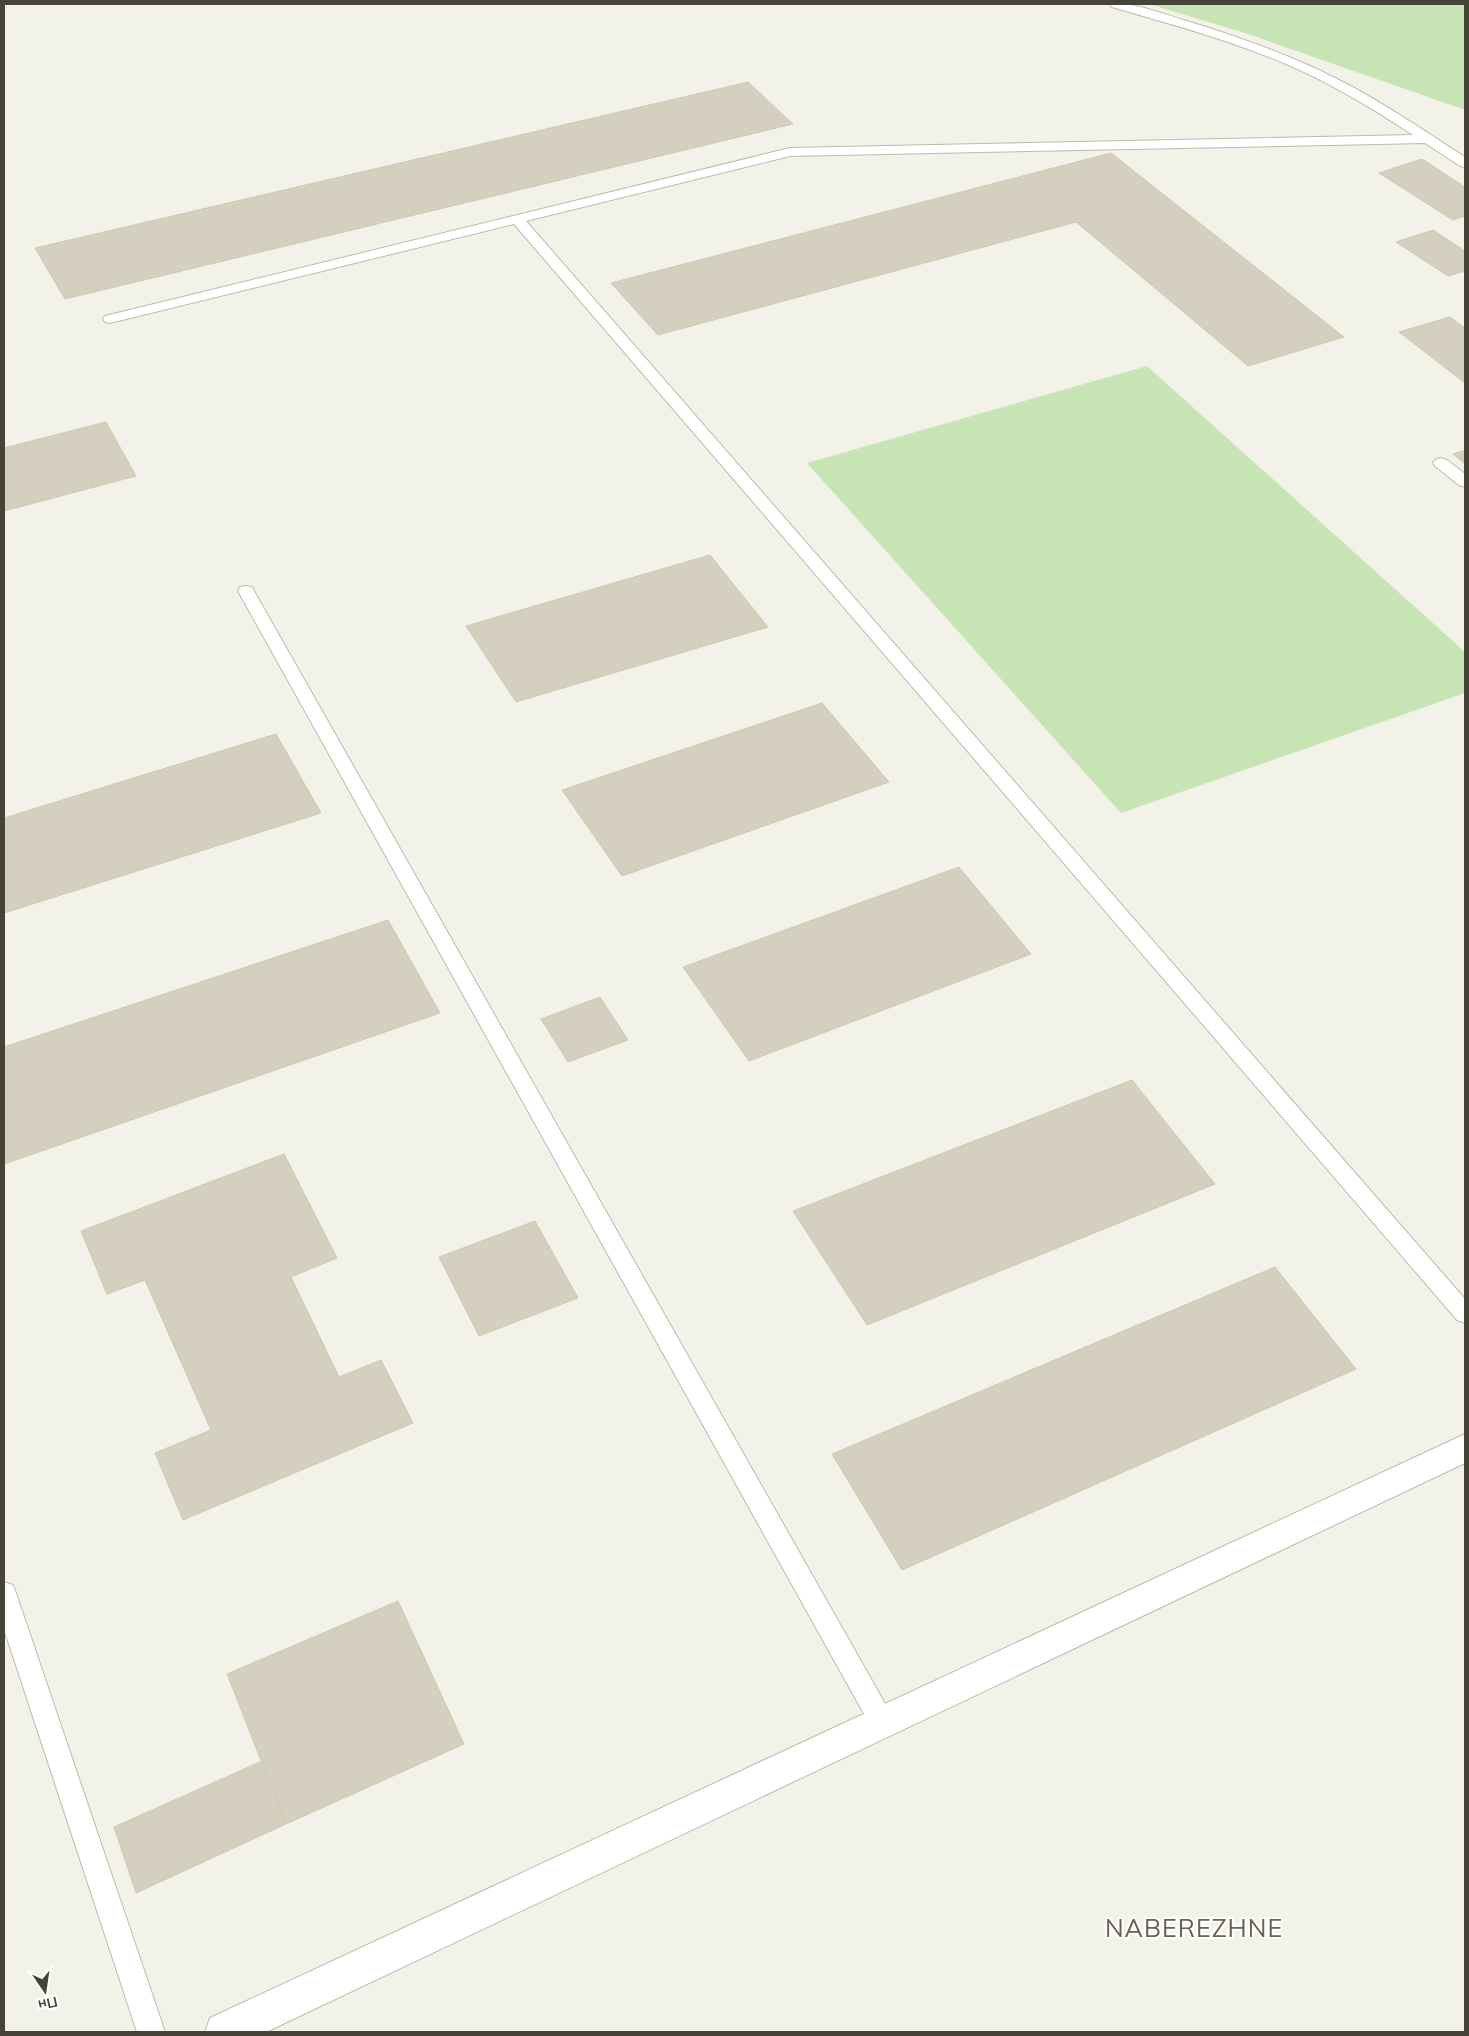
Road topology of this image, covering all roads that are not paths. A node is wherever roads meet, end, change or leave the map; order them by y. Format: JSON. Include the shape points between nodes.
{"nodes":[{"id":1,"x":1116,"y":4,"type":"edge"},
{"id":2,"x":1427,"y":138,"type":"junction"},
{"id":3,"x":1465,"y":163,"type":"edge"},
{"id":4,"x":517,"y":219,"type":"junction"},
{"id":5,"x":110,"y":319,"type":"dead end"},
{"id":6,"x":1441,"y":463,"type":"dead end"},
{"id":7,"x":1465,"y":482,"type":"edge"},
{"id":8,"x":246,"y":592,"type":"dead end"},
{"id":9,"x":1465,"y":1314,"type":"edge"},
{"id":10,"x":1465,"y":1448,"type":"edge"},
{"id":11,"x":4,"y":1593,"type":"edge"},
{"id":12,"x":882,"y":1722,"type":"junction"},
{"id":13,"x":151,"y":2032,"type":"edge"},
{"id":14,"x":224,"y":2032,"type":"edge"}],
"edges":[{"from":1,"to":2,"type":"lane","via":[[1210,33],[1315,72],[1363,96]]},
{"from":2,"to":3,"type":"lane"},
{"from":2,"to":4,"type":"lane","via":[[790,152]]},
{"from":4,"to":5,"type":"lane"},
{"from":4,"to":9,"type":"lane"},
{"from":6,"to":7,"type":"lane"},
{"from":8,"to":12,"type":"lane"},
{"from":10,"to":12,"type":"street"},
{"from":11,"to":13,"type":"lane"},
{"from":12,"to":14,"type":"street"}]}
